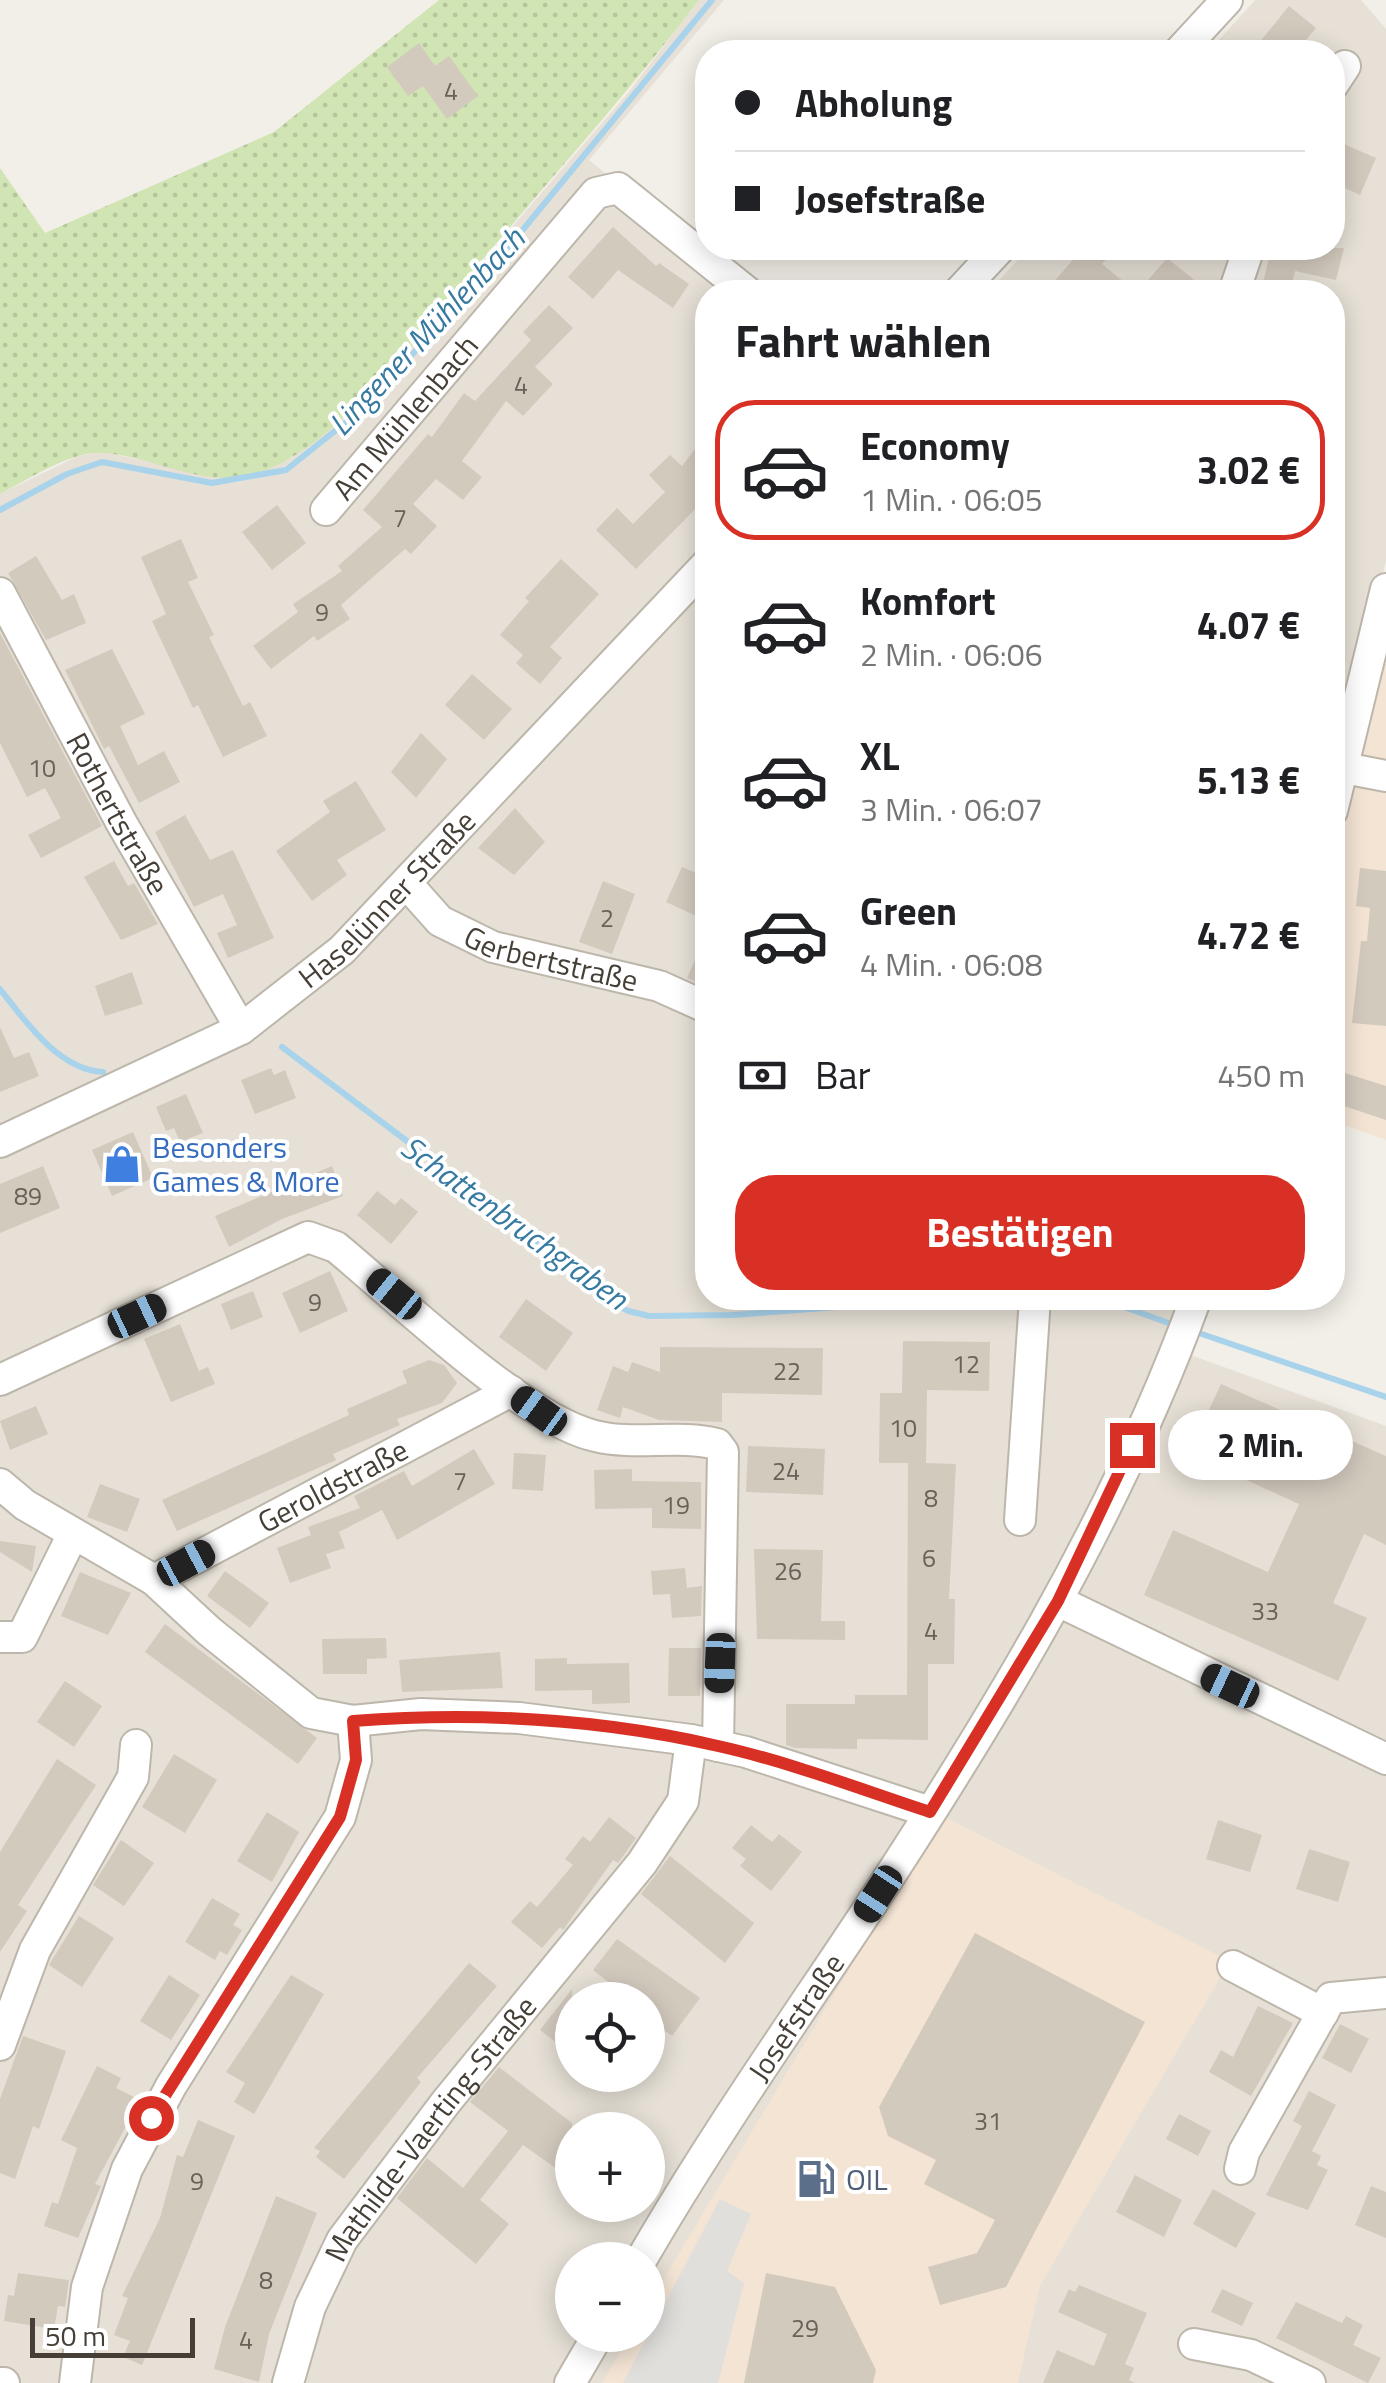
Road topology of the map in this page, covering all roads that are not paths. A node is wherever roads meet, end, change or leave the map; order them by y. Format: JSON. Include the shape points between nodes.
{"nodes":[{"id":1,"x":1227,"y":0,"type":"edge"},
{"id":2,"x":1191,"y":40,"type":"edge"},
{"id":3,"x":695,"y":250,"type":"edge"},
{"id":4,"x":708,"y":260,"type":"edge"},
{"id":5,"x":989,"y":260,"type":"edge"},
{"id":6,"x":733,"y":280,"type":"edge"},
{"id":7,"x":970,"y":280,"type":"edge"},
{"id":8,"x":326,"y":510,"type":"dead end"},
{"id":9,"x":695,"y":577,"type":"edge"},
{"id":10,"x":1386,"y":589,"type":"edge"},
{"id":11,"x":0,"y":592,"type":"edge"},
{"id":12,"x":1345,"y":764,"type":"edge"},
{"id":13,"x":1345,"y":768,"type":"edge"},
{"id":14,"x":1386,"y":776,"type":"edge"},
{"id":15,"x":407,"y":884,"type":"junction"},
{"id":16,"x":695,"y":1003,"type":"edge"},
{"id":17,"x":241,"y":1028,"type":"junction"},
{"id":18,"x":0,"y":1142,"type":"edge"},
{"id":19,"x":1035,"y":1310,"type":"edge"},
{"id":20,"x":1191,"y":1310,"type":"edge"},
{"id":21,"x":0,"y":1380,"type":"edge"},
{"id":22,"x":510,"y":1390,"type":"junction"},
{"id":23,"x":0,"y":1484,"type":"edge"},
{"id":24,"x":1020,"y":1520,"type":"dead end"},
{"id":25,"x":73,"y":1534,"type":"junction"},
{"id":26,"x":154,"y":1580,"type":"junction"},
{"id":27,"x":1058,"y":1601,"type":"junction"},
{"id":28,"x":0,"y":1636,"type":"edge"},
{"id":29,"x":353,"y":1721,"type":"junction"},
{"id":30,"x":704,"y":1743,"type":"junction"},
{"id":31,"x":136,"y":1746,"type":"dead end"},
{"id":32,"x":1386,"y":1759,"type":"edge"},
{"id":33,"x":930,"y":1812,"type":"junction"},
{"id":34,"x":1233,"y":1966,"type":"dead end"},
{"id":35,"x":1386,"y":1993,"type":"edge"},
{"id":36,"x":1323,"y":2013,"type":"junction"},
{"id":37,"x":0,"y":2044,"type":"edge"},
{"id":38,"x":1240,"y":2169,"type":"dead end"},
{"id":39,"x":653,"y":2242,"type":"edge"},
{"id":40,"x":1194,"y":2344,"type":"dead end"},
{"id":41,"x":588,"y":2352,"type":"edge"},
{"id":42,"x":75,"y":2383,"type":"edge"},
{"id":43,"x":288,"y":2383,"type":"edge"},
{"id":44,"x":570,"y":2383,"type":"edge"},
{"id":45,"x":1310,"y":2383,"type":"edge"}],
"edges":[{"from":1,"to":2,"type":"street"},
{"from":3,"to":8,"type":"street","name":"Am Mühlenbach","via":[[618,188],[596,193]]},
{"from":4,"to":6,"type":"street","name":"Am Mühlenbach"},
{"from":5,"to":7,"type":"street"},
{"from":9,"to":15,"type":"street","name":"Haselünner Straße"},
{"from":10,"to":12,"type":"street"},
{"from":11,"to":17,"type":"street","name":"Rothertstraße"},
{"from":13,"to":14,"type":"street"},
{"from":15,"to":16,"type":"street","name":"Gerbertstraße","via":[[440,921],[493,947],[629,977]]},
{"from":15,"to":17,"type":"street","name":"Haselünner Straße","via":[[342,950]]},
{"from":17,"to":18,"type":"street","name":"Haselünner Straße"},
{"from":19,"to":24,"type":"street"},
{"from":20,"to":27,"type":"street","name":"Josefstraße"},
{"from":21,"to":22,"type":"street","via":[[308,1237],[336,1246]]},
{"from":22,"to":26,"type":"street","name":"Geroldstraße"},
{"from":22,"to":30,"type":"street","name":"Mathilde-Vaerting-Straße","via":[[592,1436],[704,1440],[723,1452]]},
{"from":23,"to":25,"type":"street"},
{"from":25,"to":26,"type":"street"},
{"from":25,"to":28,"type":"street","via":[[22,1637]]},
{"from":26,"to":29,"type":"street","via":[[311,1713]]},
{"from":27,"to":32,"type":"street"},
{"from":27,"to":33,"type":"street","name":"Josefstraße"},
{"from":29,"to":30,"type":"street","via":[[482,1715]]},
{"from":29,"to":42,"type":"street","via":[[356,1760],[340,1817],[171,2086],[128,2169],[88,2287]]},
{"from":30,"to":33,"type":"street"},
{"from":30,"to":43,"type":"street","name":"Mathilde-Vaerting-Straße","via":[[684,1802],[642,1863],[342,2240],[310,2307]]},
{"from":31,"to":37,"type":"street","via":[[134,1777],[35,1950]]},
{"from":33,"to":39,"type":"street","name":"Josefstraße"},
{"from":34,"to":36,"type":"street"},
{"from":35,"to":36,"type":"street","via":[[1331,1998]]},
{"from":36,"to":38,"type":"street"},
{"from":40,"to":45,"type":"street","via":[[1251,2355]]},
{"from":41,"to":44,"type":"street"}]}
